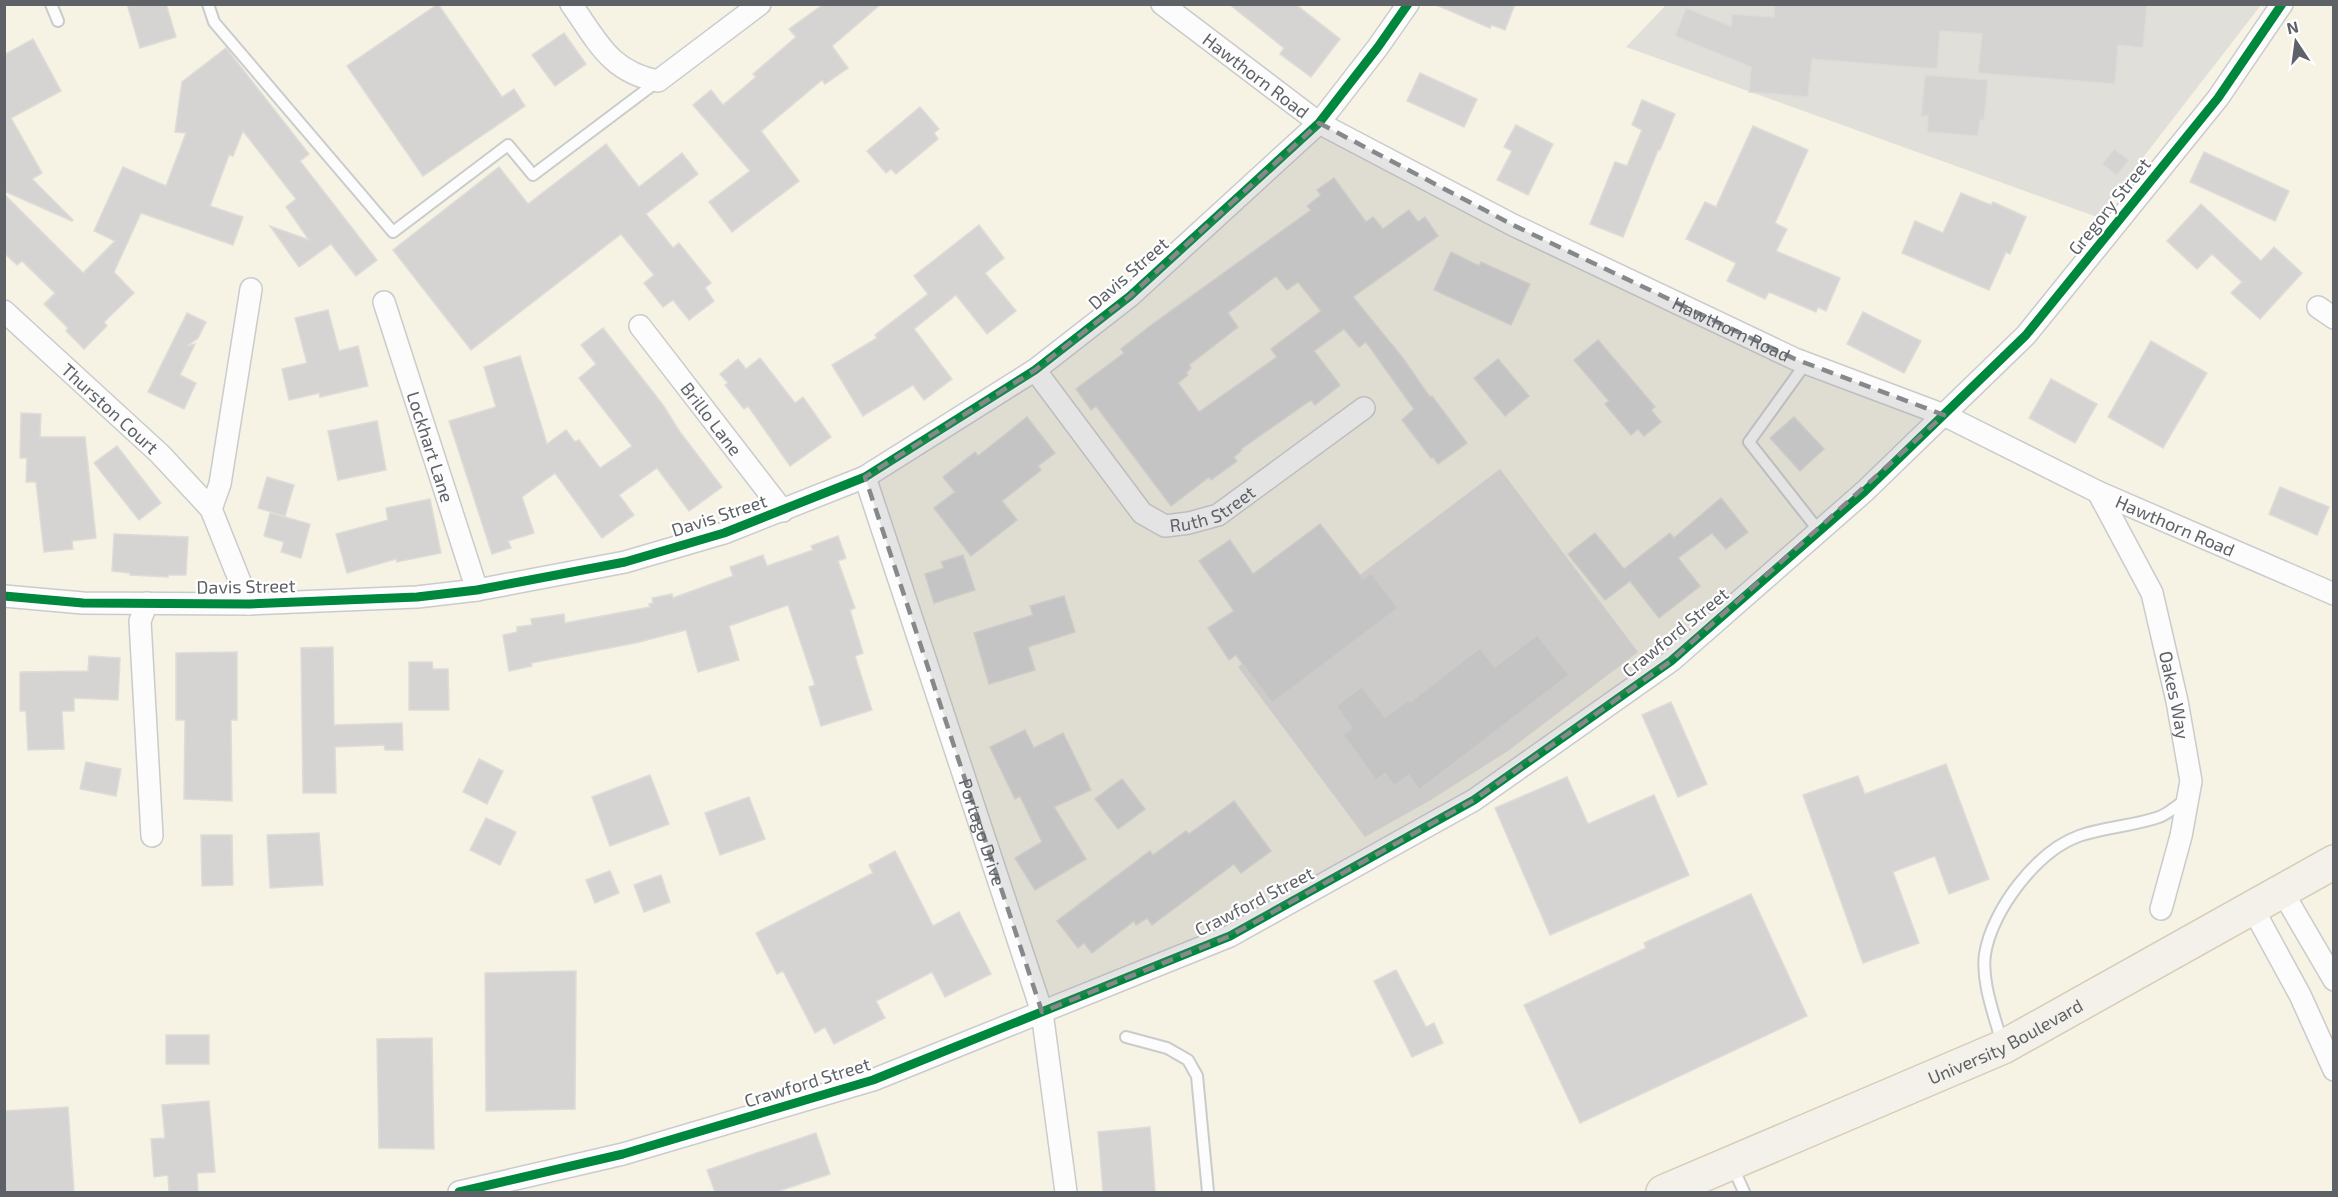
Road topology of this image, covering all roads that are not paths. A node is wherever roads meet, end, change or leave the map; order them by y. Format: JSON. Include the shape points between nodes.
{"nodes":[{"id":1,"x":51,"y":4,"type":"edge"},
{"id":2,"x":208,"y":4,"type":"edge"},
{"id":3,"x":571,"y":4,"type":"edge"},
{"id":4,"x":760,"y":4,"type":"edge"},
{"id":5,"x":1162,"y":4,"type":"edge"},
{"id":6,"x":1408,"y":4,"type":"edge"},
{"id":7,"x":2282,"y":4,"type":"edge"},
{"id":8,"x":58,"y":21,"type":"dead end"},
{"id":9,"x":658,"y":81,"type":"junction"},
{"id":10,"x":1319,"y":123,"type":"junction"},
{"id":11,"x":251,"y":289,"type":"dead end"},
{"id":12,"x":384,"y":302,"type":"dead end"},
{"id":13,"x":4,"y":311,"type":"edge"},
{"id":14,"x":640,"y":326,"type":"dead end"},
{"id":15,"x":1806,"y":363,"type":"junction"},
{"id":16,"x":1035,"y":370,"type":"junction"},
{"id":17,"x":1364,"y":408,"type":"dead end"},
{"id":18,"x":1944,"y":415,"type":"junction"},
{"id":19,"x":865,"y":477,"type":"junction"},
{"id":20,"x":2098,"y":492,"type":"junction"},
{"id":21,"x":211,"y":509,"type":"junction"},
{"id":22,"x":783,"y":511,"type":"junction"},
{"id":23,"x":1819,"y":531,"type":"junction"},
{"id":24,"x":477,"y":590,"type":"junction"},
{"id":25,"x":2333,"y":592,"type":"edge"},
{"id":26,"x":4,"y":596,"type":"edge"},
{"id":27,"x":147,"y":603,"type":"junction"},
{"id":28,"x":249,"y":603,"type":"junction"},
{"id":29,"x":2188,"y":798,"type":"junction"},
{"id":30,"x":152,"y":836,"type":"dead end"},
{"id":31,"x":2334,"y":862,"type":"edge"},
{"id":32,"x":2282,"y":891,"type":"junction"},
{"id":33,"x":2252,"y":907,"type":"junction"},
{"id":34,"x":2161,"y":909,"type":"dead end"},
{"id":35,"x":2334,"y":980,"type":"edge"},
{"id":36,"x":1042,"y":1012,"type":"junction"},
{"id":37,"x":1126,"y":1036,"type":"dead end"},
{"id":38,"x":2002,"y":1047,"type":"junction"},
{"id":39,"x":2334,"y":1070,"type":"edge"},
{"id":40,"x":1738,"y":1178,"type":"edge"},
{"id":41,"x":459,"y":1192,"type":"edge"},
{"id":42,"x":1066,"y":1192,"type":"edge"},
{"id":43,"x":1208,"y":1192,"type":"edge"},
{"id":44,"x":1663,"y":1192,"type":"edge"}],
"edges":[{"from":1,"to":8,"type":"lane"},
{"from":2,"to":9,"type":"lane","via":[[214,21],[393,232],[508,146],[533,175]]},
{"from":3,"to":9,"type":"street","via":[[613,62],[637,77]]},
{"from":4,"to":9,"type":"street"},
{"from":5,"to":10,"type":"street","name":"Hawthorn Road"},
{"from":6,"to":10,"type":"street","name":"Davis Street"},
{"from":7,"to":18,"type":"street","name":"Gregory Street","via":[[2218,98],[2026,335]]},
{"from":10,"to":15,"type":"street","name":"Hawthorn Road","via":[[1513,225]]},
{"from":10,"to":16,"type":"street","name":"Davis Street","via":[[1130,296]]},
{"from":11,"to":21,"type":"street","via":[[220,484]]},
{"from":12,"to":24,"type":"street","name":"Lockhart Lane"},
{"from":13,"to":21,"type":"street","name":"Thurston Court","via":[[160,454]]},
{"from":14,"to":22,"type":"street","name":"Brillo Lane"},
{"from":15,"to":18,"type":"street","name":"Hawthorn Road"},
{"from":15,"to":23,"type":"lane","via":[[1749,442]]},
{"from":16,"to":17,"type":"street","name":"Ruth Street","via":[[1142,513],[1165,526],[1218,514]]},
{"from":16,"to":19,"type":"street","name":"Davis Street"},
{"from":18,"to":20,"type":"street","name":"Hawthorn Road"},
{"from":18,"to":23,"type":"street","name":"Crawford Street"},
{"from":19,"to":22,"type":"street","name":"Davis Street"},
{"from":19,"to":36,"type":"street","name":"Portago Drive"},
{"from":20,"to":25,"type":"street","name":"Hawthorn Road"},
{"from":20,"to":29,"type":"street","name":"Oakes Way","via":[[2152,593],[2177,701],[2191,781]]},
{"from":21,"to":28,"type":"street","name":"Thurston Court"},
{"from":22,"to":24,"type":"street","name":"Davis Street","via":[[625,562]]},
{"from":23,"to":36,"type":"street","name":"Crawford Street","via":[[1671,661],[1474,800],[1230,936]]},
{"from":24,"to":28,"type":"street","name":"Davis Street","via":[[417,597]]},
{"from":26,"to":27,"type":"street","name":"Davis Street","via":[[83,603]]},
{"from":27,"to":28,"type":"street","name":"Davis Street"},
{"from":27,"to":30,"type":"street","via":[[140,621]]},
{"from":29,"to":34,"type":"street","name":"Oakes Way"},
{"from":29,"to":38,"type":"lane","via":[[2160,817],[2062,843],[2028,872],[1995,921],[1985,954],[1985,978]]},
{"from":31,"to":32,"type":"main road","name":"University Boulevard"},
{"from":32,"to":33,"type":"main road","name":"University Boulevard"},
{"from":32,"to":35,"type":"street"},
{"from":33,"to":38,"type":"main road","name":"University Boulevard"},
{"from":33,"to":39,"type":"street","via":[[2300,995]]},
{"from":36,"to":41,"type":"street","name":"Crawford Street","via":[[873,1080],[622,1154]]},
{"from":36,"to":42,"type":"street","name":"Portago Drive"},
{"from":37,"to":43,"type":"lane","via":[[1167,1048],[1188,1060],[1197,1076]]},
{"from":38,"to":40,"type":"main road","name":"University Boulevard"},
{"from":40,"to":44,"type":"main road","name":"University Boulevard"}]}
